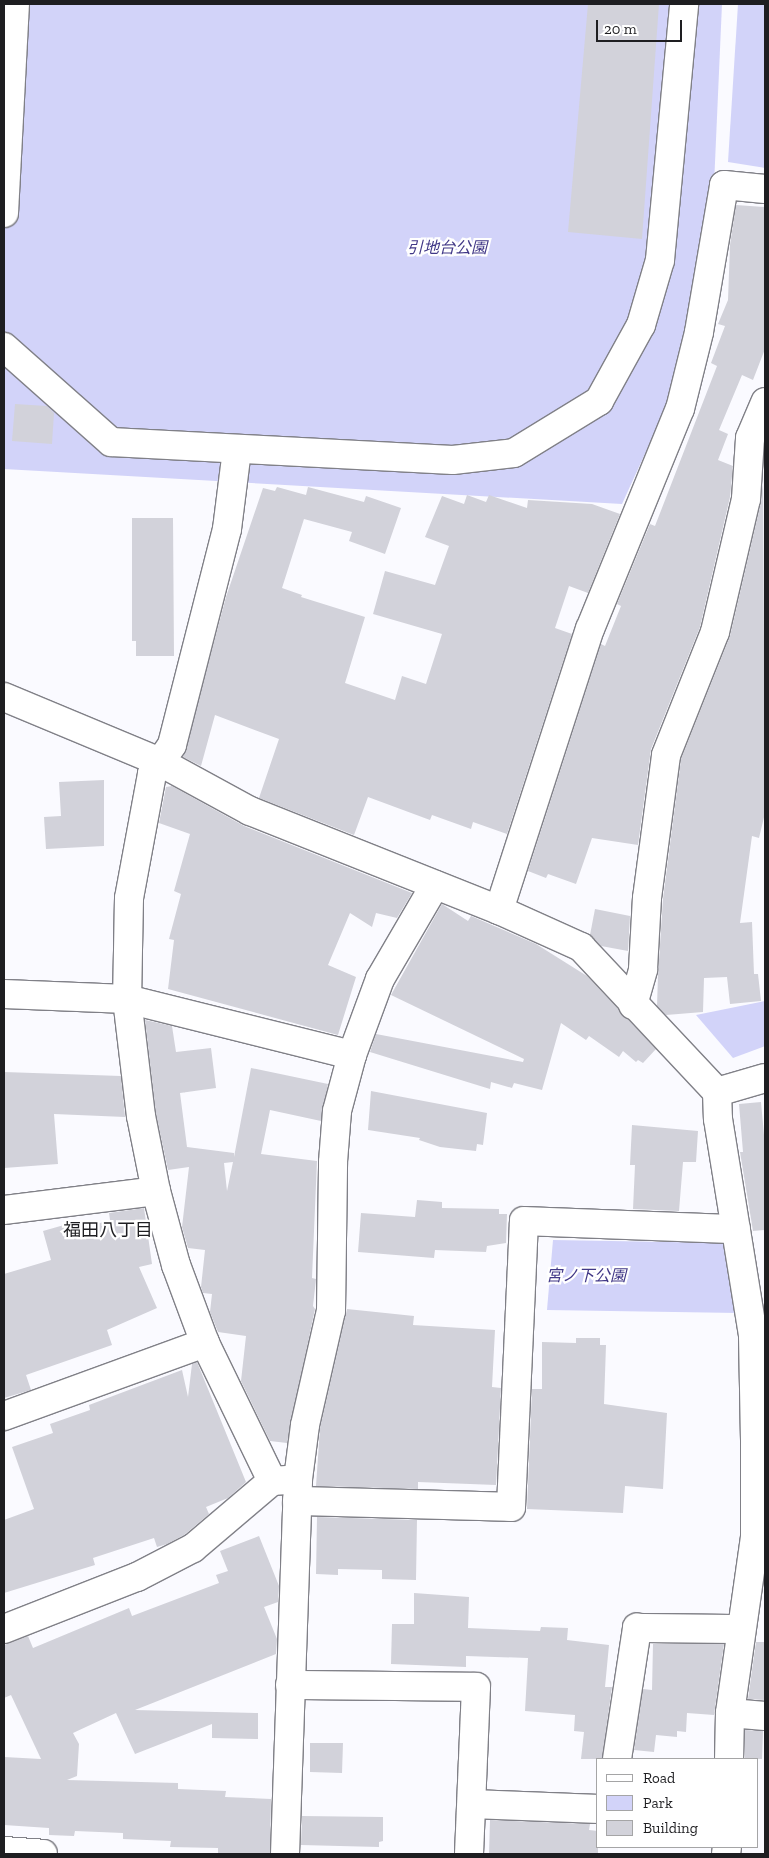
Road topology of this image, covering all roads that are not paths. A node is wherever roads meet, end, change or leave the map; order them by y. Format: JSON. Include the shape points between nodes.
{"nodes":[{"id":1,"x":15,"y":4,"type":"edge"},
{"id":2,"x":684,"y":4,"type":"edge"},
{"id":3,"x":765,"y":189,"type":"edge"},
{"id":4,"x":4,"y":214,"type":"edge"},
{"id":5,"x":4,"y":347,"type":"edge"},
{"id":6,"x":765,"y":402,"type":"edge"},
{"id":7,"x":237,"y":450,"type":"junction"},
{"id":8,"x":4,"y":697,"type":"edge"},
{"id":9,"x":160,"y":762,"type":"junction"},
{"id":10,"x":435,"y":885,"type":"junction"},
{"id":11,"x":498,"y":910,"type":"junction"},
{"id":12,"x":4,"y":994,"type":"edge"},
{"id":13,"x":126,"y":999,"type":"junction"},
{"id":14,"x":633,"y":1005,"type":"junction"},
{"id":15,"x":352,"y":1055,"type":"junction"},
{"id":16,"x":765,"y":1078,"type":"edge"},
{"id":17,"x":717,"y":1092,"type":"junction"},
{"id":18,"x":156,"y":1191,"type":"junction"},
{"id":19,"x":4,"y":1210,"type":"edge"},
{"id":20,"x":736,"y":1229,"type":"junction"},
{"id":21,"x":205,"y":1343,"type":"junction"},
{"id":22,"x":4,"y":1416,"type":"edge"},
{"id":23,"x":760,"y":1445,"type":"edge"},
{"id":24,"x":289,"y":1487,"type":"junction"},
{"id":25,"x":4,"y":1629,"type":"edge"},
{"id":26,"x":740,"y":1629,"type":"junction"},
{"id":27,"x":290,"y":1685,"type":"junction"},
{"id":28,"x":730,"y":1713,"type":"junction"},
{"id":29,"x":765,"y":1716,"type":"edge"},
{"id":30,"x":617,"y":1758,"type":"edge"},
{"id":31,"x":728,"y":1758,"type":"edge"},
{"id":32,"x":473,"y":1804,"type":"junction"},
{"id":33,"x":596,"y":1809,"type":"edge"},
{"id":34,"x":4,"y":1851,"type":"edge"},
{"id":35,"x":44,"y":1854,"type":"edge"},
{"id":36,"x":285,"y":1854,"type":"edge"},
{"id":37,"x":469,"y":1854,"type":"edge"}],
"edges":[{"from":1,"to":4,"type":"street"},
{"from":2,"to":7,"type":"street","via":[[660,260],[641,325],[598,401],[514,453],[453,460]]},
{"from":3,"to":11,"type":"street","via":[[724,185],[699,332],[680,409],[590,629]]},
{"from":5,"to":7,"type":"street","via":[[111,442]]},
{"from":6,"to":14,"type":"street","via":[[750,438],[746,498],[715,632],[666,755],[647,898],[643,969]]},
{"from":7,"to":9,"type":"street","via":[[227,529],[172,745]]},
{"from":8,"to":9,"type":"street"},
{"from":9,"to":10,"type":"street","via":[[250,811]]},
{"from":9,"to":13,"type":"street","via":[[152,774],[129,898]]},
{"from":10,"to":11,"type":"street"},
{"from":10,"to":15,"type":"street","via":[[380,979]]},
{"from":11,"to":14,"type":"street","via":[[581,947]]},
{"from":12,"to":13,"type":"street"},
{"from":13,"to":15,"type":"street"},
{"from":13,"to":18,"type":"street","via":[[141,1116]]},
{"from":14,"to":17,"type":"street"},
{"from":15,"to":24,"type":"street","via":[[337,1111],[331,1311]]},
{"from":16,"to":17,"type":"street"},
{"from":17,"to":20,"type":"street","via":[[718,1119]]},
{"from":18,"to":19,"type":"street"},
{"from":18,"to":21,"type":"street","via":[[176,1265]]},
{"from":20,"to":23,"type":"street","via":[[753,1336]]},
{"from":20,"to":24,"type":"street","via":[[524,1221],[511,1507]]},
{"from":21,"to":22,"type":"street"},
{"from":21,"to":24,"type":"street"},
{"from":23,"to":26,"type":"street","via":[[755,1537]]},
{"from":24,"to":25,"type":"street","via":[[193,1548],[137,1577]]},
{"from":24,"to":27,"type":"street"},
{"from":26,"to":28,"type":"street"},
{"from":26,"to":30,"type":"street","via":[[637,1628]]},
{"from":27,"to":32,"type":"street","via":[[476,1687]]},
{"from":27,"to":36,"type":"street"},
{"from":28,"to":29,"type":"street"},
{"from":28,"to":31,"type":"street"},
{"from":32,"to":33,"type":"street"},
{"from":32,"to":37,"type":"street"},
{"from":34,"to":35,"type":"street"}]}
